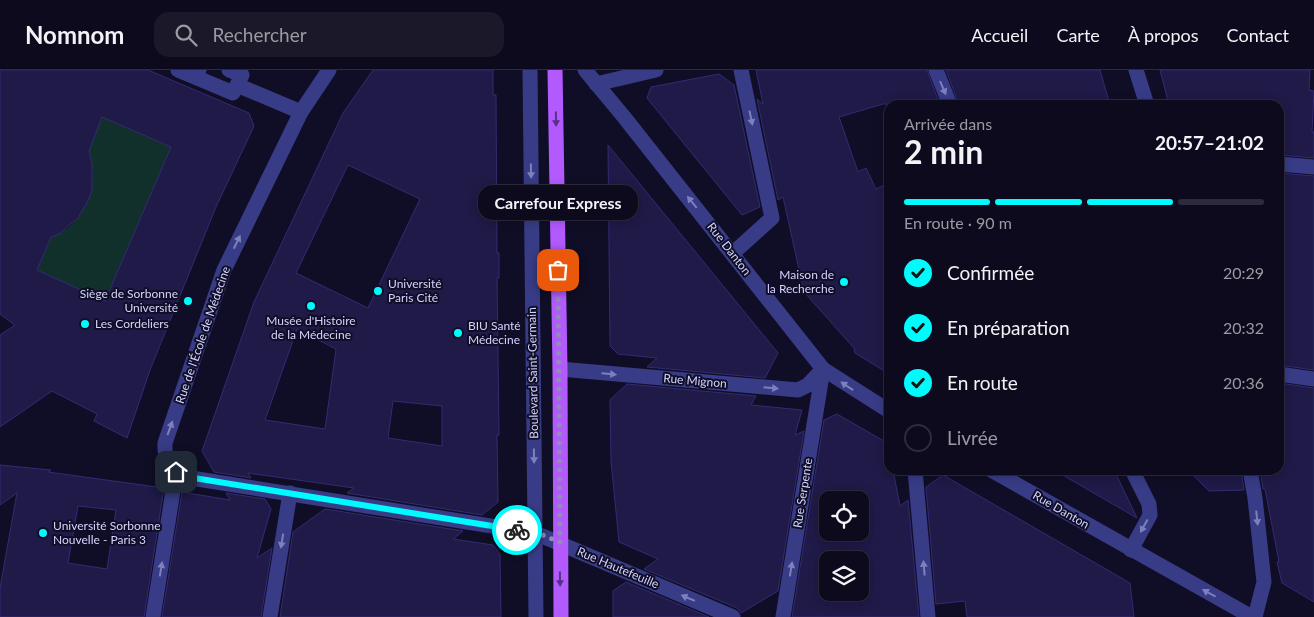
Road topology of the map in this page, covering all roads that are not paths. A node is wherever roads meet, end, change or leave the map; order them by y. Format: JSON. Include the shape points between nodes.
{"nodes":[{"id":1,"x":178,"y":70,"type":"edge"},
{"id":2,"x":229,"y":70,"type":"edge"},
{"id":3,"x":329,"y":70,"type":"edge"},
{"id":4,"x":530,"y":70,"type":"edge"},
{"id":5,"x":555,"y":70,"type":"edge"},
{"id":6,"x":585,"y":70,"type":"edge"},
{"id":7,"x":656,"y":70,"type":"edge"},
{"id":8,"x":741,"y":70,"type":"edge"},
{"id":9,"x":936,"y":70,"type":"edge"},
{"id":10,"x":1136,"y":70,"type":"edge"},
{"id":11,"x":197,"y":74,"type":"edge"},
{"id":12,"x":596,"y":84,"type":"junction"},
{"id":13,"x":237,"y":85,"type":"junction"},
{"id":14,"x":948,"y":100,"type":"edge"},
{"id":15,"x":1145,"y":100,"type":"edge"},
{"id":16,"x":301,"y":112,"type":"junction"},
{"id":17,"x":1284,"y":164,"type":"edge"},
{"id":18,"x":1314,"y":167,"type":"edge"},
{"id":19,"x":733,"y":253,"type":"junction"},
{"id":20,"x":560,"y":369,"type":"junction"},
{"id":21,"x":823,"y":370,"type":"junction"},
{"id":22,"x":1284,"y":375,"type":"edge"},
{"id":23,"x":1314,"y":378,"type":"edge"},
{"id":24,"x":884,"y":408,"type":"edge"},
{"id":25,"x":176,"y":472,"type":"junction"},
{"id":26,"x":915,"y":475,"type":"edge"},
{"id":27,"x":1000,"y":475,"type":"edge"},
{"id":28,"x":1134,"y":475,"type":"edge"},
{"id":29,"x":1251,"y":475,"type":"edge"},
{"id":30,"x":290,"y":494,"type":"junction"},
{"id":31,"x":535,"y":532,"type":"junction"},
{"id":32,"x":560,"y":542,"type":"junction"},
{"id":33,"x":1131,"y":550,"type":"junction"},
{"id":34,"x":153,"y":617,"type":"edge"},
{"id":35,"x":270,"y":617,"type":"edge"},
{"id":36,"x":536,"y":617,"type":"edge"},
{"id":37,"x":561,"y":617,"type":"edge"},
{"id":38,"x":733,"y":617,"type":"edge"},
{"id":39,"x":784,"y":617,"type":"edge"},
{"id":40,"x":928,"y":617,"type":"edge"},
{"id":41,"x":1254,"y":617,"type":"edge"}],
"edges":[{"from":1,"to":11,"type":"street"},
{"from":2,"to":13,"type":"street","via":[[242,75]]},
{"from":3,"to":16,"type":"street","name":"Rue de l'École de Médecine"},
{"from":4,"to":31,"type":"street","name":"Boulevard Saint-Germain","one_way":true},
{"from":5,"to":20,"type":"main road","one_way":true},
{"from":6,"to":12,"type":"street","name":"Rue Danton"},
{"from":7,"to":12,"type":"street"},
{"from":8,"to":19,"type":"street","one_way":true,"via":[[772,218]]},
{"from":9,"to":14,"type":"street","one_way":true},
{"from":10,"to":15,"type":"street"},
{"from":11,"to":13,"type":"street","via":[[233,93]]},
{"from":19,"to":12,"type":"street","name":"Rue Danton","one_way":true},
{"from":13,"to":16,"type":"street"},
{"from":25,"to":16,"type":"street","name":"Rue de l'École de Médecine","one_way":true,"via":[[168,463],[165,443],[224,270]]},
{"from":17,"to":18,"type":"street"},
{"from":19,"to":21,"type":"street","name":"Rue Danton"},
{"from":20,"to":21,"type":"street","name":"Rue Mignon","one_way":true,"via":[[798,390]]},
{"from":20,"to":32,"type":"main road"},
{"from":24,"to":21,"type":"street","name":"Rue Danton","one_way":true},
{"from":39,"to":21,"type":"street","name":"Rue Serpente","one_way":true},
{"from":22,"to":23,"type":"street"},
{"from":25,"to":30,"type":"street","name":"Rue Hautefeuille","via":[[185,477]]},
{"from":34,"to":25,"type":"street","one_way":true},
{"from":40,"to":26,"type":"street","one_way":true},
{"from":27,"to":33,"type":"street","name":"Rue Danton"},
{"from":28,"to":33,"type":"street","one_way":true,"via":[[1149,504],[1150,515]]},
{"from":29,"to":41,"type":"street","one_way":true,"via":[[1264,582]]},
{"from":30,"to":31,"type":"street","name":"Rue Hautefeuille"},
{"from":30,"to":35,"type":"street","one_way":true},
{"from":31,"to":32,"type":"street","name":"Rue Hautefeuille"},
{"from":31,"to":36,"type":"street","name":"Boulevard Saint-Germain"},
{"from":32,"to":37,"type":"main road","one_way":true},
{"from":38,"to":32,"type":"street","name":"Rue Hautefeuille","one_way":true},
{"from":41,"to":33,"type":"street","name":"Rue Danton","one_way":true}]}
